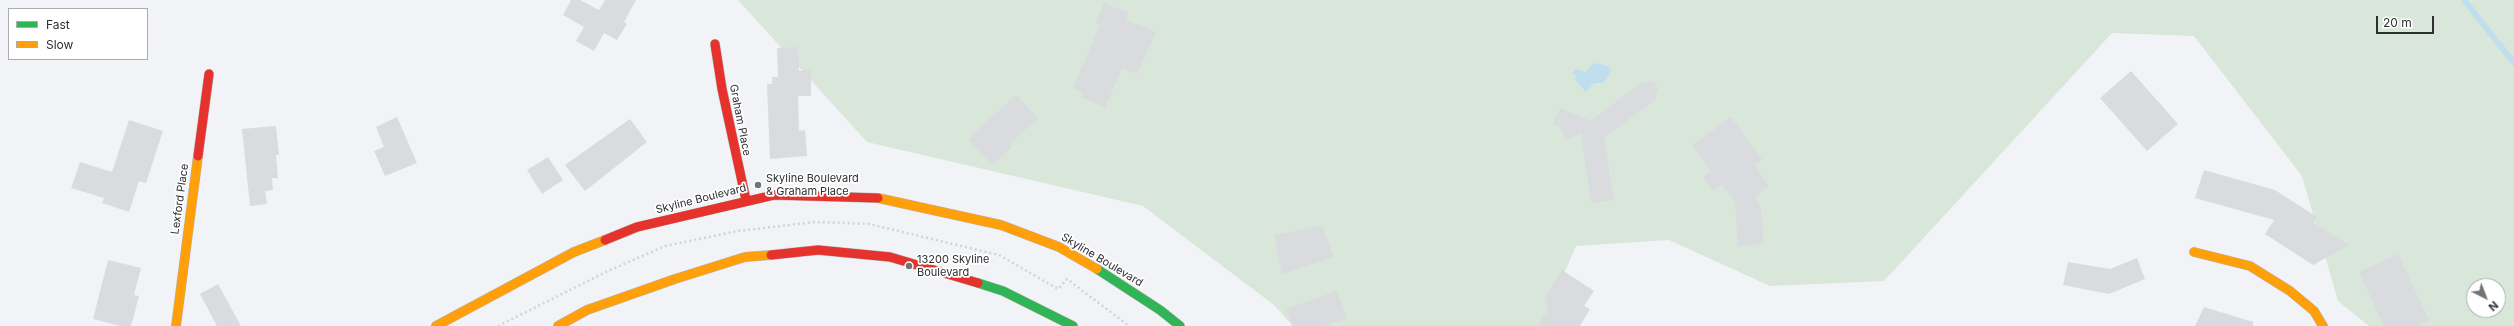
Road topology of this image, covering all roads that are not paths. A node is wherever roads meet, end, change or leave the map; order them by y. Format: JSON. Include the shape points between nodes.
{"nodes":[{"id":1,"x":715,"y":44,"type":"dead end"},
{"id":2,"x":209,"y":74,"type":"dead end"},
{"id":3,"x":746,"y":200,"type":"junction"},
{"id":4,"x":2194,"y":252,"type":"dead end"},
{"id":5,"x":176,"y":326,"type":"edge"},
{"id":6,"x":436,"y":326,"type":"edge"},
{"id":7,"x":558,"y":326,"type":"edge"},
{"id":8,"x":1073,"y":326,"type":"edge"},
{"id":9,"x":1180,"y":326,"type":"edge"},
{"id":10,"x":2323,"y":326,"type":"edge"}],
"edges":[{"from":1,"to":3,"type":"main road","name":"Graham Place"},
{"from":2,"to":5,"type":"main road","name":"Lexford Place"},
{"from":3,"to":6,"type":"main road","name":"Skyline Boulevard","via":[[637,227],[574,252]]},
{"from":3,"to":9,"type":"main road","name":"Skyline Boulevard","via":[[774,195],[871,197],[1000,225],[1059,247],[1109,276]]},
{"from":4,"to":10,"type":"main road","via":[[2250,266],[2290,291],[2314,310]]},
{"from":7,"to":8,"type":"main road","via":[[587,310],[745,257],[818,250],[890,257],[905,261],[1003,291]]}]}
